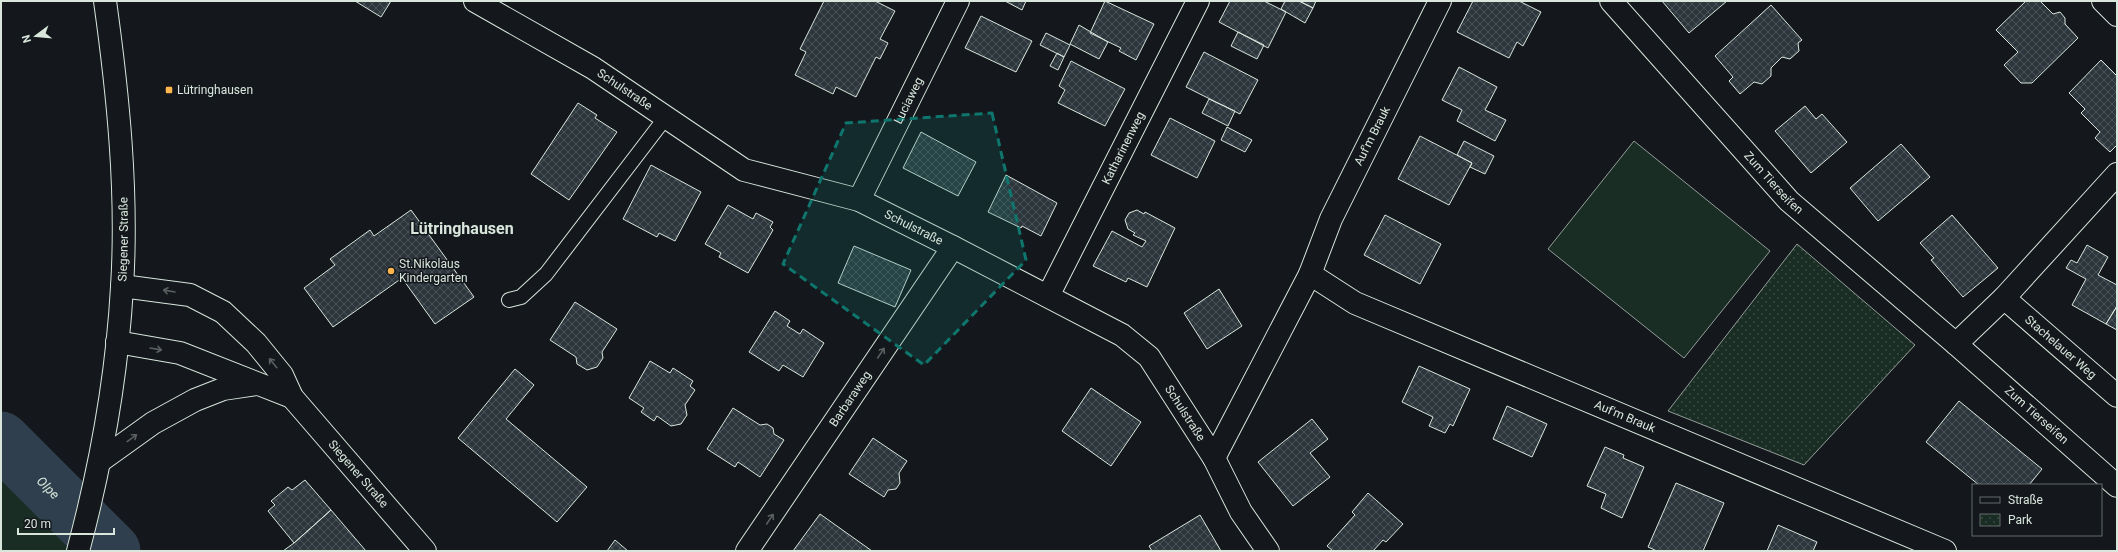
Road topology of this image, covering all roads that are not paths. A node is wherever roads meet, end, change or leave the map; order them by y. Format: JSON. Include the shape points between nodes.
{"nodes":[{"id":1,"x":105,"y":1,"type":"edge"},
{"id":2,"x":475,"y":1,"type":"edge"},
{"id":3,"x":958,"y":1,"type":"edge"},
{"id":4,"x":1198,"y":1,"type":"edge"},
{"id":5,"x":1440,"y":1,"type":"edge"},
{"id":6,"x":1611,"y":1,"type":"edge"},
{"id":7,"x":2103,"y":1,"type":"edge"},
{"id":8,"x":2117,"y":15,"type":"edge"},
{"id":9,"x":666,"y":117,"type":"junction"},
{"id":10,"x":2117,"y":174,"type":"edge"},
{"id":11,"x":859,"y":200,"type":"junction"},
{"id":12,"x":953,"y":247,"type":"junction"},
{"id":13,"x":1310,"y":274,"type":"junction"},
{"id":14,"x":122,"y":286,"type":"junction"},
{"id":15,"x":1048,"y":296,"type":"junction"},
{"id":16,"x":2004,"y":298,"type":"junction"},
{"id":17,"x":509,"y":300,"type":"dead end"},
{"id":18,"x":117,"y":342,"type":"junction"},
{"id":19,"x":1956,"y":344,"type":"junction"},
{"id":20,"x":258,"y":384,"type":"junction"},
{"id":21,"x":2117,"y":396,"type":"edge"},
{"id":22,"x":292,"y":397,"type":"junction"},
{"id":23,"x":1214,"y":458,"type":"junction"},
{"id":24,"x":100,"y":461,"type":"junction"},
{"id":25,"x":2117,"y":486,"type":"edge"},
{"id":26,"x":78,"y":551,"type":"edge"},
{"id":27,"x":425,"y":551,"type":"edge"},
{"id":28,"x":747,"y":551,"type":"edge"},
{"id":29,"x":1268,"y":551,"type":"edge"},
{"id":30,"x":1944,"y":551,"type":"edge"}],
"edges":[{"from":1,"to":14,"type":"street","name":"Siegener Straße","via":[[116,82],[123,215]]},
{"from":2,"to":9,"type":"street","name":"Schulstraße","via":[[593,68]]},
{"from":3,"to":11,"type":"street","name":"Luciaweg"},
{"from":4,"to":15,"type":"street","name":"Katharinenweg"},
{"from":5,"to":13,"type":"street","name":"Auf'm Brauk","via":[[1331,219]]},
{"from":6,"to":19,"type":"street","name":"Zum Tierseifen","via":[[1789,202]]},
{"from":7,"to":8,"type":"street"},
{"from":9,"to":11,"type":"street","name":"Schulstraße","via":[[744,170]]},
{"from":9,"to":17,"type":"lane","via":[[546,274],[521,297]]},
{"from":10,"to":16,"type":"street"},
{"from":11,"to":12,"type":"street","name":"Schulstraße"},
{"from":12,"to":15,"type":"street","name":"Schulstraße"},
{"from":28,"to":12,"type":"street","name":"Barbaraweg","one_way":true},
{"from":13,"to":23,"type":"street","name":"Auf'm Brauk"},
{"from":13,"to":30,"type":"street","name":"Auf'm Brauk","via":[[1355,303]]},
{"from":14,"to":18,"type":"street"},
{"from":22,"to":14,"type":"street","name":"Siegener Straße","one_way":true,"via":[[282,375],[256,343],[223,312],[190,295]]},
{"from":15,"to":23,"type":"street","name":"Schulstraße","via":[[1122,335],[1149,357]]},
{"from":16,"to":19,"type":"street"},
{"from":16,"to":21,"type":"street","name":"Stachelauer Weg"},
{"from":18,"to":20,"type":"street","name":"Siegener Straße","one_way":true,"via":[[180,353]]},
{"from":18,"to":24,"type":"street"},
{"from":19,"to":25,"type":"street","name":"Zum Tierseifen"},
{"from":20,"to":22,"type":"street","name":"Siegener Straße"},
{"from":24,"to":20,"type":"street","one_way":true,"via":[[153,422],[195,400],[223,389]]},
{"from":22,"to":27,"type":"street","name":"Siegener Straße"},
{"from":23,"to":29,"type":"street","name":"Schulstraße","via":[[1241,512]]},
{"from":24,"to":26,"type":"street"}]}
